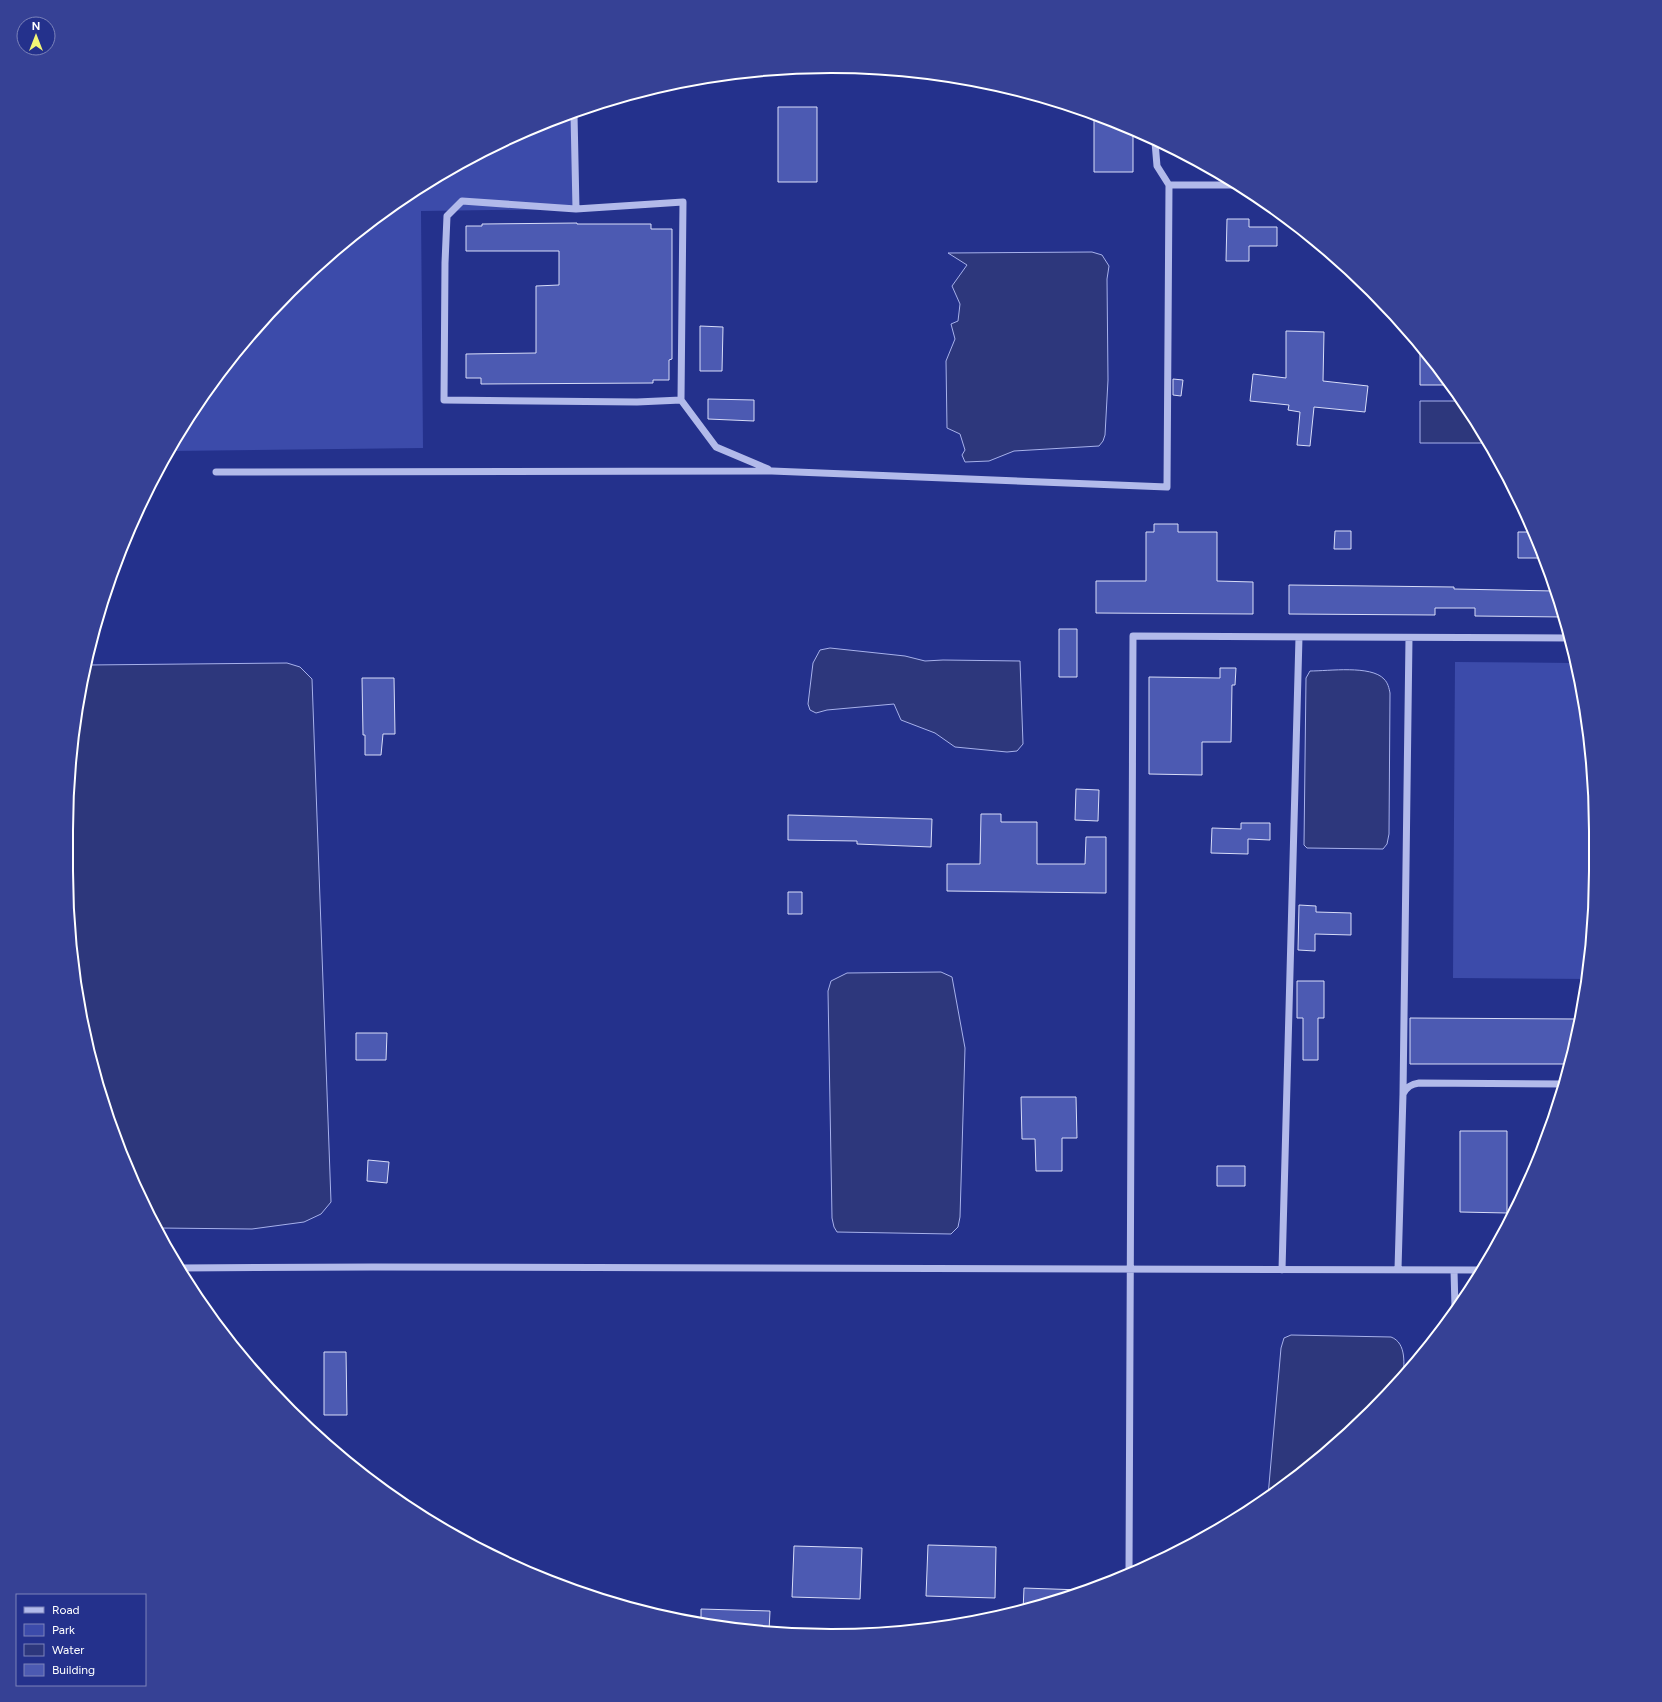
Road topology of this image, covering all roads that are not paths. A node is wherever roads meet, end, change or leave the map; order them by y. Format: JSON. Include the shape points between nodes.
{"nodes":[{"id":1,"x":574,"y":118,"type":"edge"},
{"id":2,"x":1155,"y":146,"type":"edge"},
{"id":3,"x":1169,"y":185,"type":"junction"},
{"id":4,"x":1226,"y":185,"type":"edge"},
{"id":5,"x":576,"y":209,"type":"junction"},
{"id":6,"x":681,"y":400,"type":"junction"},
{"id":7,"x":772,"y":471,"type":"junction"},
{"id":8,"x":216,"y":472,"type":"dead end"},
{"id":9,"x":1299,"y":637,"type":"junction"},
{"id":10,"x":1409,"y":638,"type":"junction"},
{"id":11,"x":1564,"y":638,"type":"edge"},
{"id":12,"x":1558,"y":1084,"type":"edge"},
{"id":13,"x":1403,"y":1094,"type":"junction"},
{"id":14,"x":186,"y":1268,"type":"edge"},
{"id":15,"x":1398,"y":1269,"type":"junction"},
{"id":16,"x":1130,"y":1270,"type":"junction"},
{"id":17,"x":1282,"y":1270,"type":"junction"},
{"id":18,"x":1454,"y":1270,"type":"junction"},
{"id":19,"x":1475,"y":1270,"type":"edge"},
{"id":20,"x":1455,"y":1301,"type":"edge"},
{"id":21,"x":1129,"y":1567,"type":"edge"}],
"edges":[{"from":1,"to":5,"type":"street"},
{"from":2,"to":3,"type":"street","via":[[1157,166]]},
{"from":3,"to":4,"type":"street"},
{"from":3,"to":7,"type":"street","via":[[1167,487]]},
{"from":5,"to":6,"type":"street","via":[[683,202]]},
{"from":5,"to":6,"type":"street","via":[[462,201],[447,216],[444,400]]},
{"from":6,"to":7,"type":"street","via":[[716,447]]},
{"from":7,"to":8,"type":"street"},
{"from":9,"to":10,"type":"street"},
{"from":9,"to":16,"type":"street","via":[[1133,636]]},
{"from":9,"to":17,"type":"street"},
{"from":10,"to":11,"type":"street"},
{"from":10,"to":13,"type":"street"},
{"from":12,"to":13,"type":"street","via":[[1419,1083],[1412,1084]]},
{"from":13,"to":15,"type":"street"},
{"from":14,"to":16,"type":"street"},
{"from":15,"to":17,"type":"street"},
{"from":15,"to":18,"type":"street"},
{"from":16,"to":17,"type":"street"},
{"from":16,"to":21,"type":"street"},
{"from":18,"to":19,"type":"street"},
{"from":18,"to":20,"type":"street"}]}
